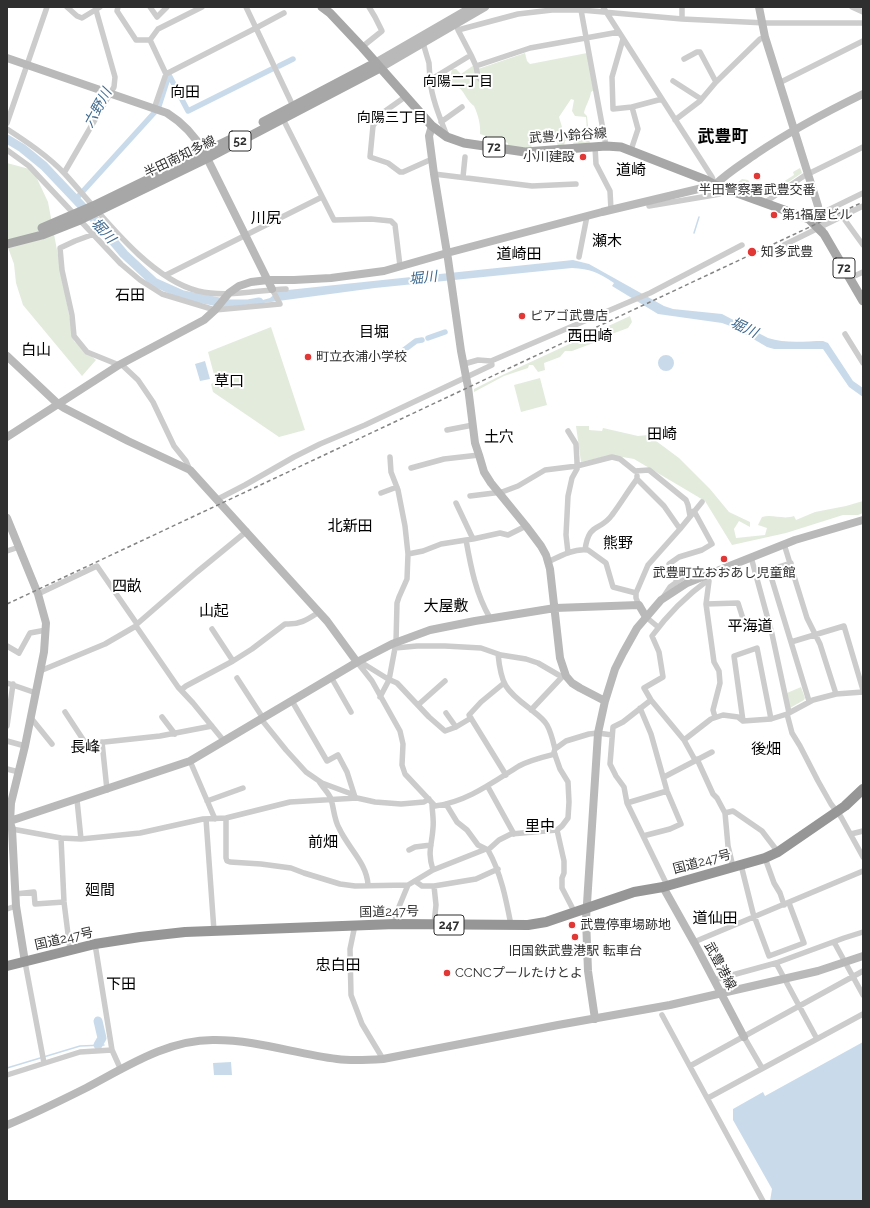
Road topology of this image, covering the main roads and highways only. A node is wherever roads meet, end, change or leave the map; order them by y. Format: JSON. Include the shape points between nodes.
{"nodes":[{"id":1,"x":322,"y":7,"type":"edge"},
{"id":2,"x":378,"y":66,"type":"junction"},
{"id":3,"x":206,"y":155,"type":"junction"},
{"id":4,"x":77,"y":217,"type":"junction"},
{"id":5,"x":7,"y":239,"type":"edge"},
{"id":6,"x":7,"y":244,"type":"edge"},
{"id":7,"x":863,"y":301,"type":"edge"},
{"id":8,"x":863,"y":790,"type":"edge"},
{"id":9,"x":7,"y":966,"type":"edge"}],
"edges":[{"from":1,"to":2,"type":"main road","name":"武豊小鈴谷線","number":"72"},
{"from":2,"to":3,"type":"main road","name":"半田南知多線","number":"52","via":[[283,119]]},
{"from":2,"to":3,"type":"main road","name":"半田南知多線","number":"52","via":[[293,106]]},
{"from":2,"to":7,"type":"main road","name":"武豊小鈴谷線","number":"72","via":[[432,126],[447,136],[464,142],[525,152],[621,147],[706,180],[715,186],[725,187],[764,204],[809,219],[821,229]]},
{"from":3,"to":4,"type":"main road","name":"半田南知多線","number":"52","via":[[94,206]]},
{"from":4,"to":5,"type":"main road","name":"半田南知多線","number":"52"},
{"from":4,"to":6,"type":"main road","name":"半田南知多線","number":"52","via":[[42,235]]},
{"from":8,"to":9,"type":"highway","name":"国道247号","number":"247","via":[[837,812],[765,858],[634,892],[546,922],[528,925],[395,924],[185,932],[95,944]]}]}
